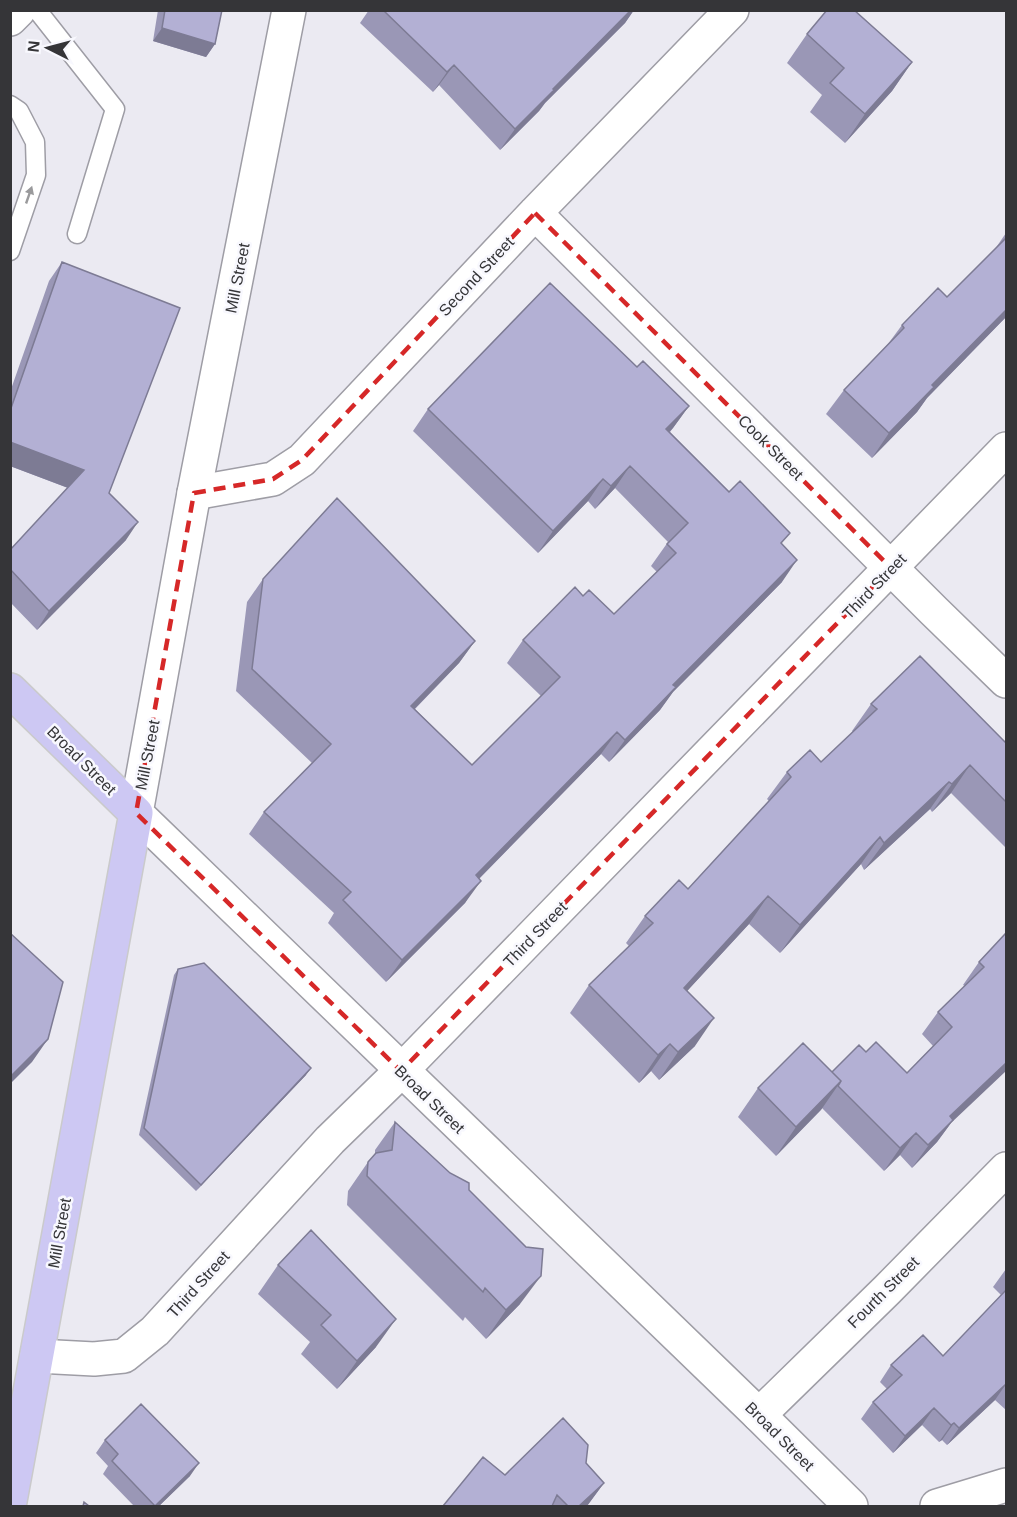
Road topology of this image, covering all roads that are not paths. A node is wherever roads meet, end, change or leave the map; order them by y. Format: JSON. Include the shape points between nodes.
{"nodes":[{"id":1,"x":19,"y":10,"type":"edge"},
{"id":2,"x":37,"y":10,"type":"edge"},
{"id":3,"x":289,"y":10,"type":"edge"},
{"id":4,"x":732,"y":10,"type":"edge"},
{"id":5,"x":10,"y":18,"type":"edge"},
{"id":6,"x":10,"y":105,"type":"edge"},
{"id":7,"x":535,"y":213,"type":"junction"},
{"id":8,"x":78,"y":234,"type":"dead end"},
{"id":9,"x":10,"y":251,"type":"edge"},
{"id":10,"x":1006,"y":449,"type":"edge"},
{"id":11,"x":194,"y":493,"type":"junction"},
{"id":12,"x":891,"y":568,"type":"junction"},
{"id":13,"x":1006,"y":681,"type":"edge"},
{"id":14,"x":10,"y":690,"type":"edge"},
{"id":15,"x":136,"y":813,"type":"junction"},
{"id":16,"x":401,"y":1071,"type":"junction"},
{"id":17,"x":1006,"y":1168,"type":"edge"},
{"id":18,"x":37,"y":1356,"type":"junction"},
{"id":19,"x":759,"y":1415,"type":"junction"},
{"id":20,"x":1006,"y":1485,"type":"edge"},
{"id":21,"x":10,"y":1501,"type":"edge"},
{"id":22,"x":851,"y":1506,"type":"edge"},
{"id":23,"x":937,"y":1506,"type":"edge"}],
"edges":[{"from":1,"to":5,"type":"street"},
{"from":2,"to":8,"type":"lane","via":[[116,109]]},
{"from":3,"to":11,"type":"street","name":"Mill Street"},
{"from":4,"to":7,"type":"street","name":"Second Street"},
{"from":9,"to":6,"type":"lane","one_way":true,"via":[[36,175],[35,142],[19,111]]},
{"from":7,"to":11,"type":"street","name":"Second Street","via":[[302,460],[273,479]]},
{"from":7,"to":12,"type":"street","name":"Cook Street"},
{"from":10,"to":12,"type":"street","name":"Third Street"},
{"from":11,"to":15,"type":"street","name":"Mill Street"},
{"from":12,"to":13,"type":"street","name":"Cook Street"},
{"from":12,"to":16,"type":"street","name":"Third Street"},
{"from":14,"to":15,"type":"main road","name":"Broad Street"},
{"from":15,"to":16,"type":"street","name":"Broad Street"},
{"from":15,"to":18,"type":"main road","name":"Mill Street"},
{"from":16,"to":18,"type":"street","name":"Third Street","via":[[330,1140],[155,1331],[124,1356]]},
{"from":16,"to":19,"type":"street","name":"Broad Street"},
{"from":17,"to":19,"type":"street","name":"Fourth Street"},
{"from":18,"to":21,"type":"main road","name":"Mill Street"},
{"from":19,"to":22,"type":"street","name":"Broad Street"},
{"from":20,"to":23,"type":"street"}]}
